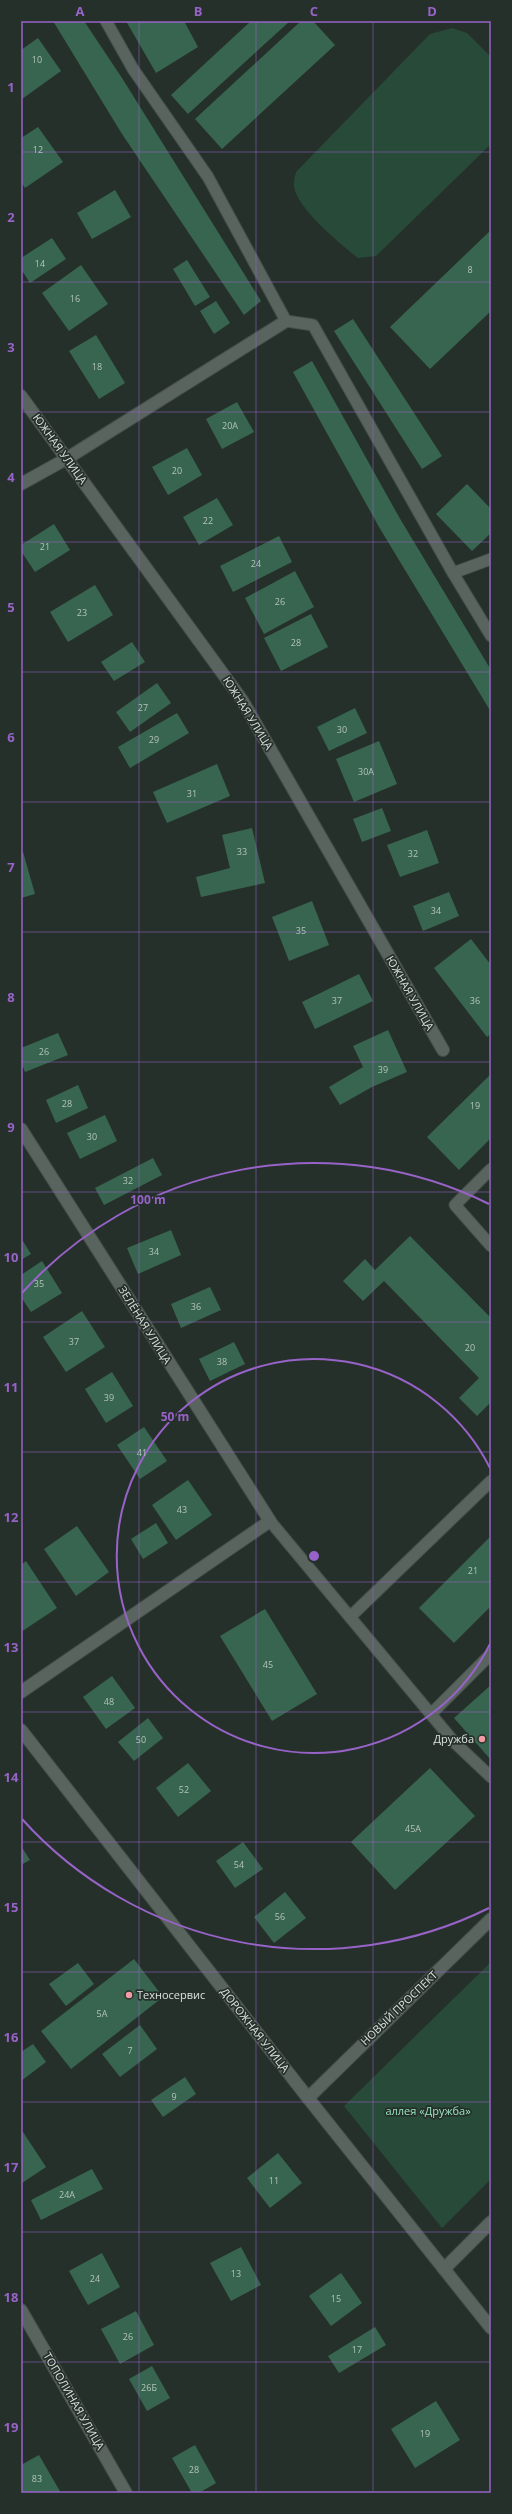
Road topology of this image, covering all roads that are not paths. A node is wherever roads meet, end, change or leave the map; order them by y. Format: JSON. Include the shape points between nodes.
{"nodes":[{"id":1,"x":106,"y":21,"type":"edge"},
{"id":2,"x":286,"y":321,"type":"junction"},
{"id":3,"x":21,"y":396,"type":"edge"},
{"id":4,"x":66,"y":458,"type":"junction"},
{"id":5,"x":21,"y":484,"type":"edge"},
{"id":6,"x":491,"y":559,"type":"edge"},
{"id":7,"x":453,"y":573,"type":"junction"},
{"id":8,"x":491,"y":636,"type":"edge"},
{"id":9,"x":443,"y":1050,"type":"dead end"},
{"id":10,"x":21,"y":1129,"type":"edge"},
{"id":11,"x":491,"y":1169,"type":"edge"},
{"id":12,"x":491,"y":1246,"type":"edge"},
{"id":13,"x":491,"y":1481,"type":"edge"},
{"id":14,"x":270,"y":1521,"type":"junction"},
{"id":15,"x":350,"y":1617,"type":"junction"},
{"id":16,"x":491,"y":1654,"type":"edge"},
{"id":17,"x":21,"y":1692,"type":"edge"},
{"id":18,"x":431,"y":1714,"type":"junction"},
{"id":19,"x":21,"y":1730,"type":"edge"},
{"id":20,"x":491,"y":1778,"type":"edge"},
{"id":21,"x":491,"y":1919,"type":"edge"},
{"id":22,"x":308,"y":2098,"type":"junction"},
{"id":23,"x":491,"y":2222,"type":"edge"},
{"id":24,"x":444,"y":2269,"type":"junction"},
{"id":25,"x":21,"y":2310,"type":"edge"},
{"id":26,"x":491,"y":2328,"type":"edge"},
{"id":27,"x":126,"y":2493,"type":"edge"}],
"edges":[{"from":1,"to":2,"type":"lane","via":[[133,70],[208,177]]},
{"from":2,"to":4,"type":"street"},
{"from":2,"to":7,"type":"lane","via":[[314,325]]},
{"from":3,"to":4,"type":"street","name":"ЮЖНАЯ УЛИЦА"},
{"from":4,"to":5,"type":"street"},
{"from":4,"to":9,"type":"street","name":"ЮЖНАЯ УЛИЦА","via":[[242,700]]},
{"from":6,"to":7,"type":"lane"},
{"from":7,"to":8,"type":"lane"},
{"from":10,"to":14,"type":"street","name":"ЗЕЛЁНАЯ УЛИЦА"},
{"from":11,"to":12,"type":"lane","via":[[455,1205]]},
{"from":13,"to":15,"type":"lane"},
{"from":14,"to":15,"type":"lane"},
{"from":14,"to":17,"type":"street"},
{"from":15,"to":18,"type":"lane"},
{"from":16,"to":18,"type":"lane"},
{"from":18,"to":20,"type":"lane","via":[[454,1742]]},
{"from":19,"to":22,"type":"street","name":"ДОРОЖНАЯ УЛИЦА"},
{"from":21,"to":22,"type":"street","name":"НОВЫЙ ПРОСПЕКТ"},
{"from":22,"to":24,"type":"street","name":"ДОРОЖНАЯ УЛИЦА"},
{"from":23,"to":24,"type":"street"},
{"from":24,"to":26,"type":"street","name":"ДОРОЖНАЯ УЛИЦА"},
{"from":25,"to":27,"type":"street","name":"ТОПОЛИНАЯ УЛИЦА"}]}
